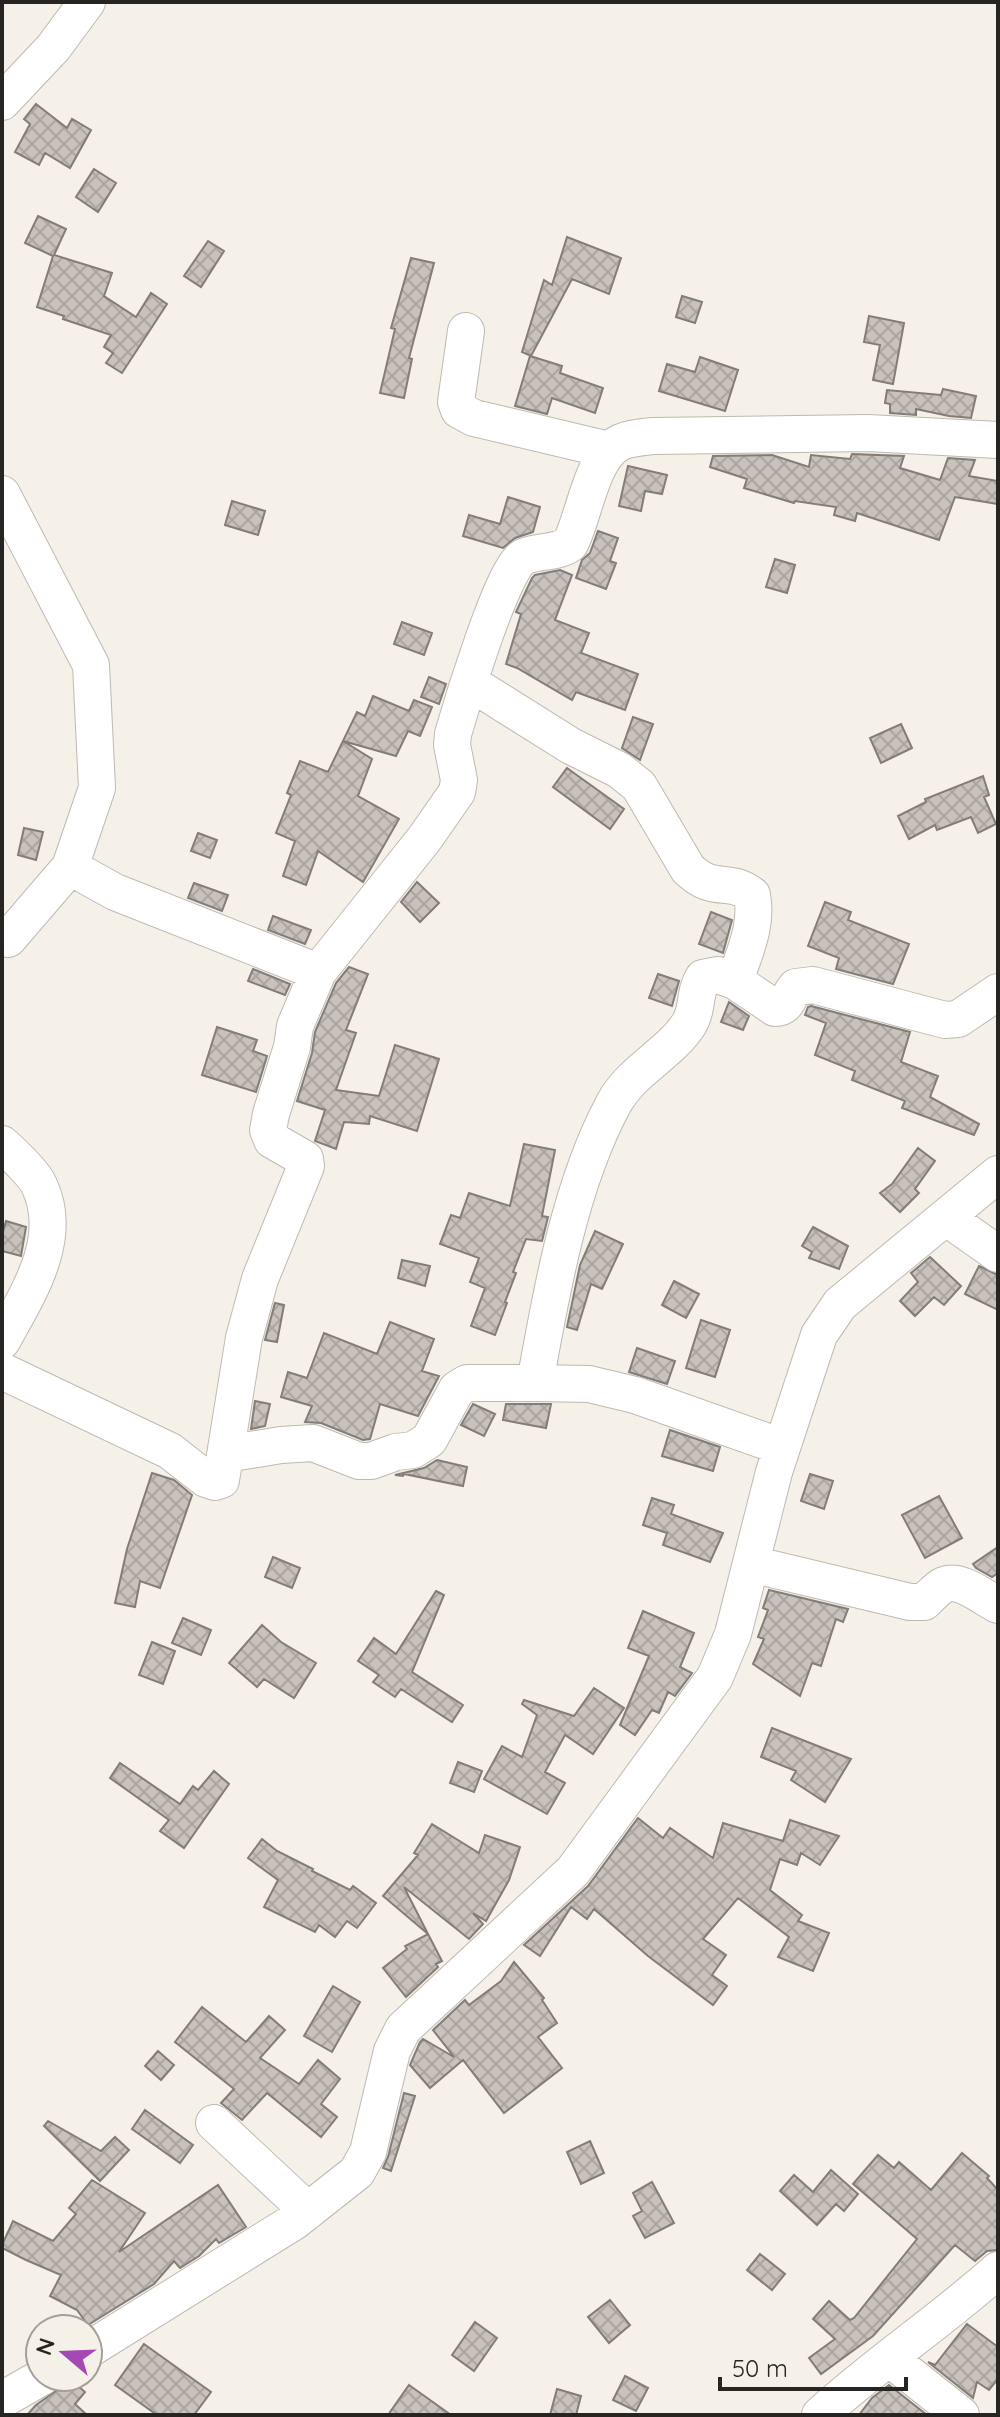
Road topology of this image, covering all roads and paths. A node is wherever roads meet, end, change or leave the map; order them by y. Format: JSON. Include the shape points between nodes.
{"nodes":[{"id":1,"x":87,"y":2,"type":"edge"},
{"id":2,"x":2,"y":102,"type":"edge"},
{"id":3,"x":466,"y":331,"type":"dead end"},
{"id":4,"x":998,"y":440,"type":"edge"},
{"id":5,"x":609,"y":450,"type":"junction"},
{"id":6,"x":2,"y":494,"type":"edge"},
{"id":7,"x":469,"y":682,"type":"junction"},
{"id":8,"x":70,"y":867,"type":"junction"},
{"id":9,"x":4,"y":941,"type":"edge"},
{"id":10,"x":318,"y":972,"type":"junction"},
{"id":11,"x":735,"y":981,"type":"junction"},
{"id":12,"x":998,"y":992,"type":"edge"},
{"id":13,"x":2,"y":1144,"type":"edge"},
{"id":14,"x":998,"y":1174,"type":"edge"},
{"id":15,"x":947,"y":1218,"type":"junction"},
{"id":16,"x":998,"y":1254,"type":"edge"},
{"id":17,"x":2,"y":1341,"type":"edge"},
{"id":18,"x":2,"y":1371,"type":"edge"},
{"id":19,"x":535,"y":1383,"type":"junction"},
{"id":20,"x":782,"y":1447,"type":"junction"},
{"id":21,"x":226,"y":1454,"type":"junction"},
{"id":22,"x":751,"y":1564,"type":"junction"},
{"id":23,"x":998,"y":1605,"type":"edge"},
{"id":24,"x":214,"y":2123,"type":"dead end"},
{"id":25,"x":308,"y":2211,"type":"junction"},
{"id":26,"x":998,"y":2270,"type":"edge"},
{"id":27,"x":104,"y":2340,"type":"edge"},
{"id":28,"x":889,"y":2358,"type":"junction"},
{"id":29,"x":24,"y":2387,"type":"edge"},
{"id":30,"x":2,"y":2400,"type":"edge"},
{"id":31,"x":820,"y":2415,"type":"edge"},
{"id":32,"x":961,"y":2415,"type":"edge"}],
"edges":[{"from":1,"to":2,"type":"street"},
{"from":3,"to":5,"type":"street","via":[[459,410]]},
{"from":4,"to":5,"type":"street","via":[[868,433],[653,436],[623,441]]},
{"from":5,"to":7,"type":"street","via":[[570,544],[522,557],[513,567]]},
{"from":6,"to":8,"type":"street","via":[[91,665],[97,788]]},
{"from":7,"to":10,"type":"street","via":[[453,734],[457,792]]},
{"from":7,"to":11,"type":"street","via":[[619,770],[639,786],[698,879],[742,887],[752,895],[752,933]]},
{"from":8,"to":9,"type":"street"},
{"from":8,"to":10,"type":"street","via":[[115,892]]},
{"from":10,"to":21,"type":"street","via":[[295,1026],[268,1130],[272,1140],[305,1159],[306,1166],[260,1279],[244,1338]]},
{"from":11,"to":12,"type":"street","via":[[775,1008],[787,1004],[796,987],[813,985],[945,1020],[958,1019]]},
{"from":11,"to":19,"type":"street","via":[[718,975],[703,978],[691,1021],[615,1101],[573,1211]]},
{"from":13,"to":17,"type":"street","via":[[39,1184],[47,1219],[45,1253]]},
{"from":14,"to":15,"type":"street"},
{"from":15,"to":16,"type":"street"},
{"from":15,"to":20,"type":"street","via":[[840,1304],[819,1335]]},
{"from":18,"to":21,"type":"street","via":[[170,1451],[206,1479],[221,1480]]},
{"from":19,"to":20,"type":"street","via":[[589,1384],[635,1395]]},
{"from":19,"to":21,"type":"street","via":[[467,1383],[457,1389],[422,1446],[371,1461],[313,1443]]},
{"from":20,"to":22,"type":"street"},
{"from":22,"to":23,"type":"street","via":[[910,1602],[924,1602],[950,1583]]},
{"from":22,"to":25,"type":"street","via":[[733,1634],[715,1677],[573,1871],[403,2029],[392,2051],[368,2152],[357,2172]]},
{"from":24,"to":25,"type":"street"},
{"from":25,"to":27,"type":"street"},
{"from":26,"to":28,"type":"street"},
{"from":28,"to":31,"type":"street"},
{"from":28,"to":32,"type":"street"},
{"from":29,"to":30,"type":"street"}]}
